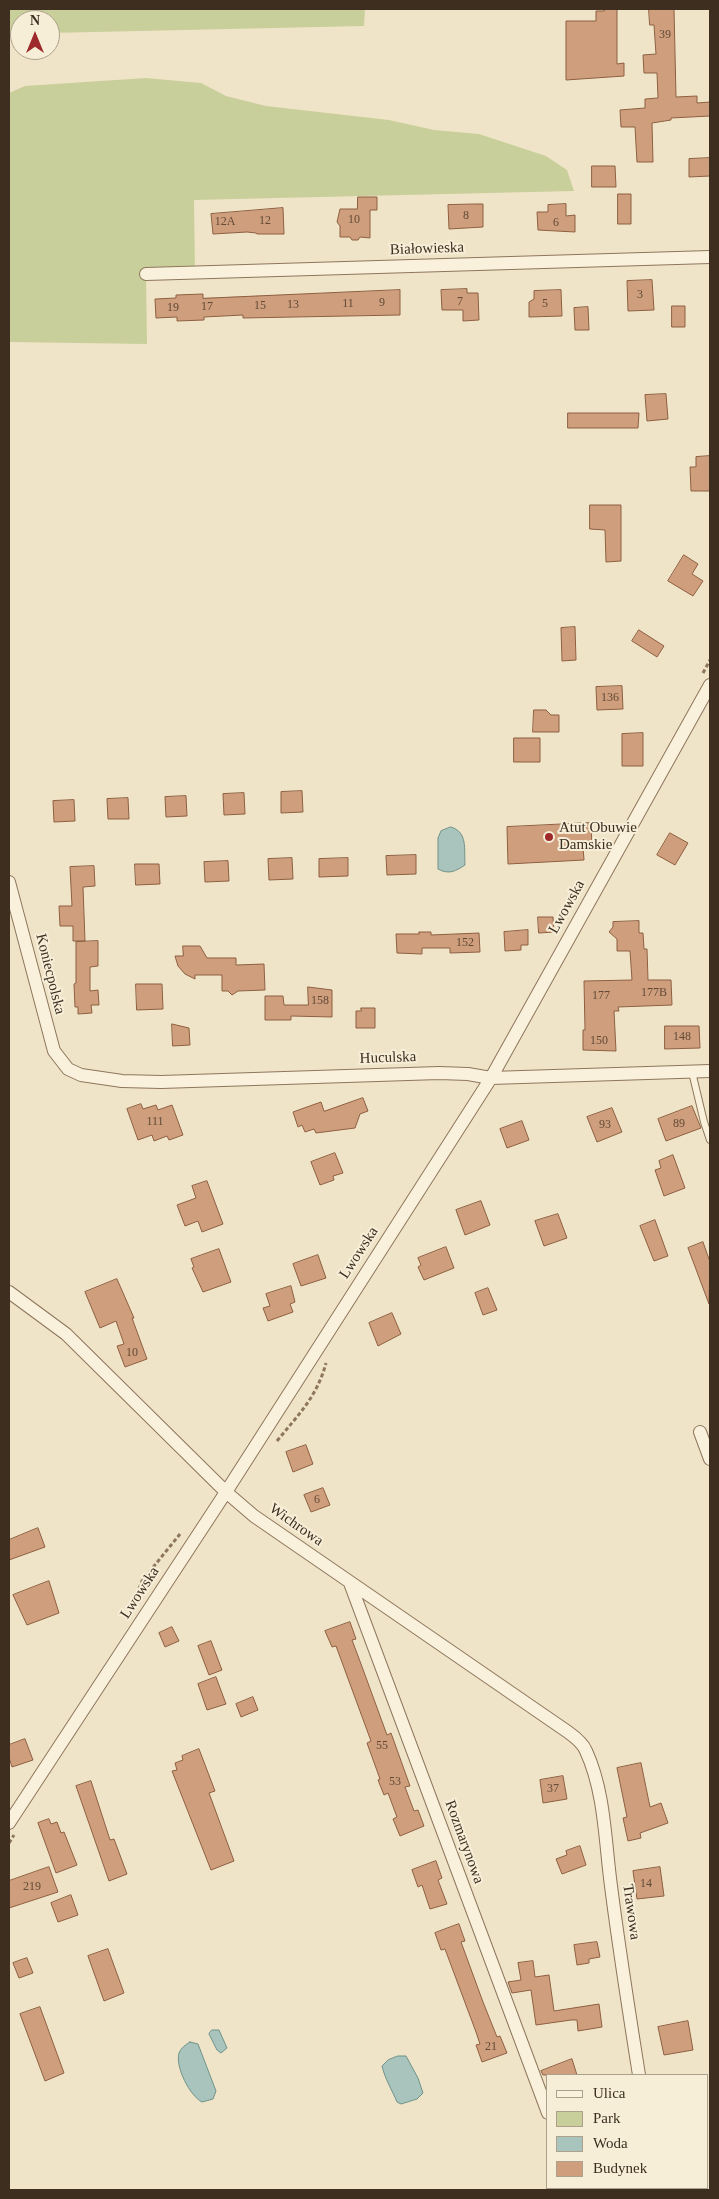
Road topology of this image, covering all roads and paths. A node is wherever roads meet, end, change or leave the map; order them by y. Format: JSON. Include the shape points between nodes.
{"nodes":[{"id":1,"x":710,"y":257,"type":"edge"},
{"id":2,"x":146,"y":274,"type":"dead end"},
{"id":3,"x":710,"y":660,"type":"edge"},
{"id":4,"x":706,"y":681,"type":"edge"},
{"id":5,"x":9,"y":882,"type":"edge"},
{"id":6,"x":68,"y":1069,"type":"joint"},
{"id":7,"x":710,"y":1071,"type":"edge"},
{"id":8,"x":692,"y":1072,"type":"junction"},
{"id":9,"x":491,"y":1078,"type":"junction"},
{"id":10,"x":710,"y":1140,"type":"edge"},
{"id":11,"x":9,"y":1292,"type":"edge"},
{"id":12,"x":700,"y":1432,"type":"dead end"},
{"id":13,"x":710,"y":1459,"type":"edge"},
{"id":14,"x":226,"y":1492,"type":"junction"},
{"id":15,"x":182,"y":1532,"type":"dead end"},
{"id":16,"x":350,"y":1583,"type":"junction"},
{"id":17,"x":131,"y":1612,"type":"dead end"},
{"id":18,"x":588,"y":1754,"type":"joint"},
{"id":19,"x":9,"y":1823,"type":"edge"},
{"id":20,"x":639,"y":2074,"type":"edge"},
{"id":21,"x":546,"y":2108,"type":"edge"}],
"edges":[{"from":1,"to":2,"type":"street","name":"Białowieska"},
{"from":3,"to":4,"type":"path"},
{"from":4,"to":9,"type":"street","name":"Lwowska"},
{"from":5,"to":6,"type":"street","name":"Koniecpolska","via":[[54,1051]]},
{"from":6,"to":9,"type":"street","name":"Huculska","via":[[97,1079],[161,1082],[438,1073]]},
{"from":7,"to":8,"type":"street","name":"Huculska"},
{"from":8,"to":9,"type":"street","name":"Huculska"},
{"from":8,"to":10,"type":"lane"},
{"from":9,"to":14,"type":"street","name":"Lwowska"},
{"from":11,"to":14,"type":"street","name":"Wichrowa","via":[[66,1334]]},
{"from":12,"to":13,"type":"street"},
{"from":14,"to":16,"type":"street","name":"Wichrowa","via":[[254,1516]]},
{"from":14,"to":19,"type":"street","name":"Lwowska"},
{"from":15,"to":17,"type":"path","via":[[142,1581]]},
{"from":16,"to":18,"type":"street","name":"Wichrowa","via":[[577,1738]]},
{"from":16,"to":21,"type":"street","name":"Rozmarynowa"},
{"from":18,"to":20,"type":"street","name":"Trawowa","via":[[602,1814]]}]}
